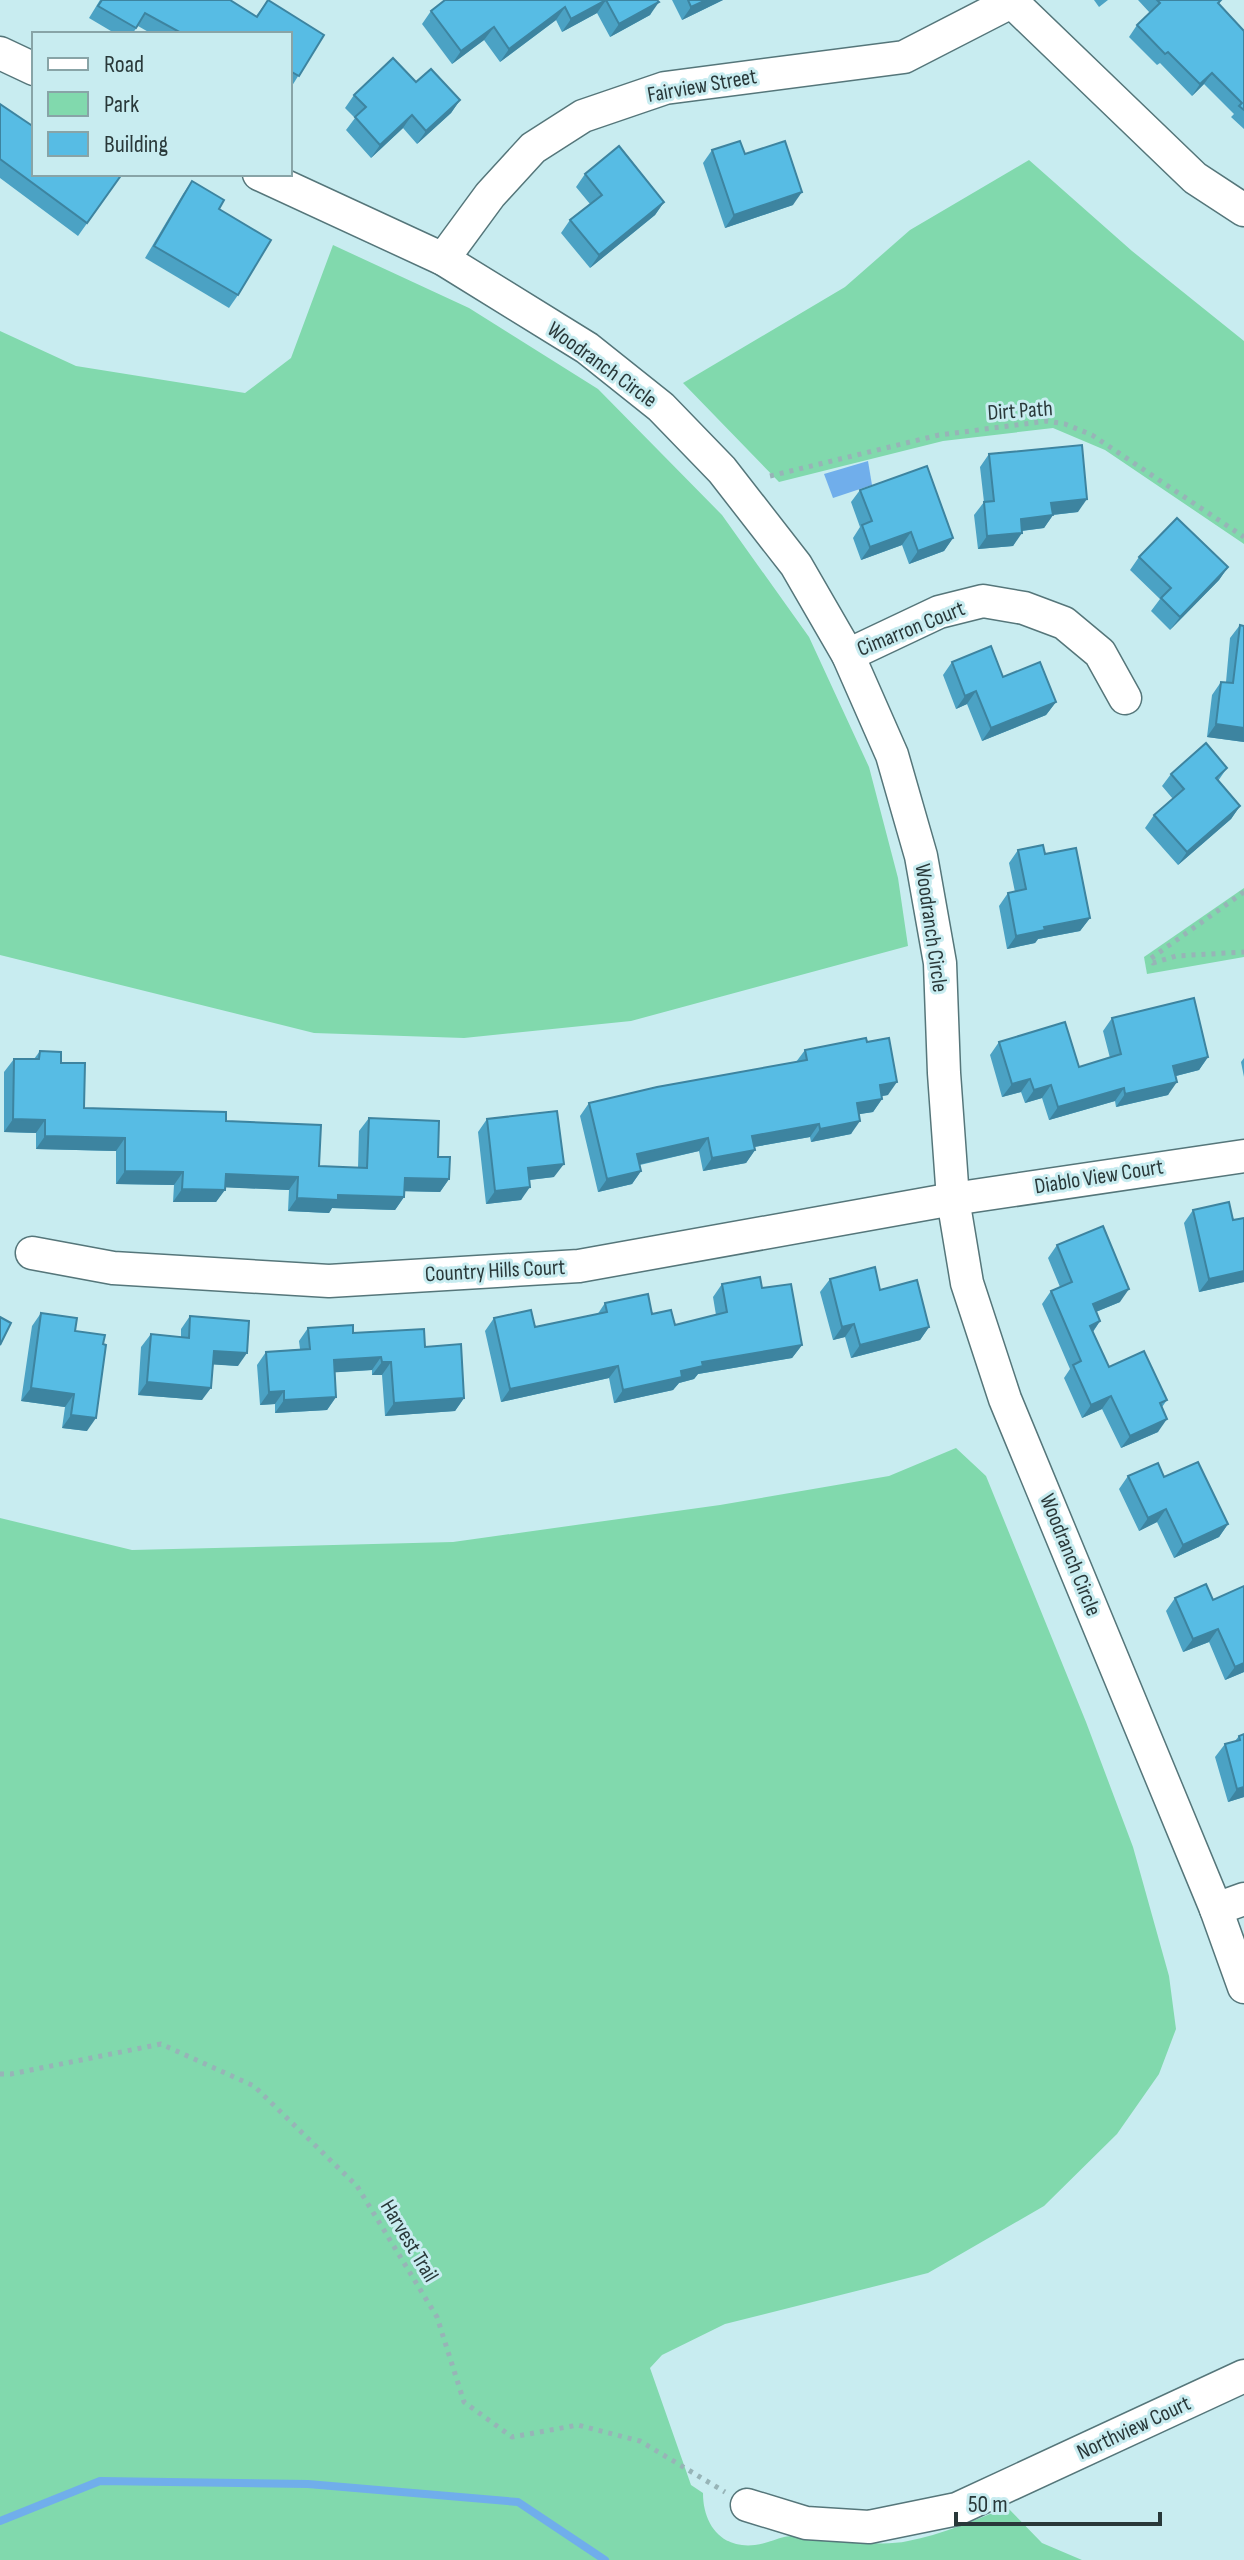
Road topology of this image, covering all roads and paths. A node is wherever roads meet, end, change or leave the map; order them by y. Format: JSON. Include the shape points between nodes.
{"nodes":[{"id":1,"x":1011,"y":1,"type":"edge"},
{"id":2,"x":0,"y":53,"type":"edge"},
{"id":3,"x":32,"y":68,"type":"edge"},
{"id":4,"x":263,"y":176,"type":"edge"},
{"id":5,"x":1244,"y":210,"type":"edge"},
{"id":6,"x":443,"y":259,"type":"junction"},
{"id":7,"x":770,"y":476,"type":"dead end"},
{"id":8,"x":1244,"y":537,"type":"edge"},
{"id":9,"x":848,"y":655,"type":"junction"},
{"id":10,"x":1125,"y":698,"type":"dead end"},
{"id":11,"x":1244,"y":892,"type":"edge"},
{"id":12,"x":1244,"y":952,"type":"edge"},
{"id":13,"x":1244,"y":1156,"type":"edge"},
{"id":14,"x":953,"y":1199,"type":"junction"},
{"id":15,"x":32,"y":1253,"type":"dead end"},
{"id":16,"x":1230,"y":1904,"type":"edge"},
{"id":17,"x":1244,"y":1987,"type":"edge"},
{"id":18,"x":0,"y":2074,"type":"edge"},
{"id":19,"x":1244,"y":2376,"type":"edge"},
{"id":20,"x":747,"y":2505,"type":"joint"}],
"edges":[{"from":1,"to":5,"type":"street","via":[[1195,178]]},
{"from":1,"to":6,"type":"street","name":"Fairview Street","via":[[904,57],[665,88],[583,116],[533,148]]},
{"from":2,"to":3,"type":"street"},
{"from":4,"to":6,"type":"street","name":"Woodranch Circle"},
{"from":6,"to":9,"type":"street","name":"Woodranch Circle","via":[[587,348],[661,407],[722,470],[796,565]]},
{"from":7,"to":8,"type":"path","name":"Dirt Path","via":[[939,435],[1047,421],[1092,435]]},
{"from":9,"to":10,"type":"street","name":"Cimarron Court","via":[[939,612],[983,601],[1064,623],[1100,653]]},
{"from":9,"to":14,"type":"street","name":"Woodranch Circle","via":[[892,755],[921,856],[940,963]]},
{"from":11,"to":12,"type":"path","via":[[1150,959],[1153,963],[1176,956]]},
{"from":13,"to":14,"type":"street","name":"Diablo View Court"},
{"from":14,"to":15,"type":"street","name":"Country Hills Court","via":[[579,1266],[329,1281],[113,1268]]},
{"from":14,"to":16,"type":"street","name":"Woodranch Circle","via":[[967,1283],[1005,1399]]},
{"from":16,"to":17,"type":"street","name":"Woodranch Circle"},
{"from":18,"to":20,"type":"path","name":"Harvest Trail","via":[[161,2044],[254,2086],[357,2186],[437,2317],[464,2402],[512,2437],[578,2425],[640,2441]]},
{"from":19,"to":20,"type":"street","name":"Northview Court","via":[[957,2509],[869,2527],[806,2523]]}]}
